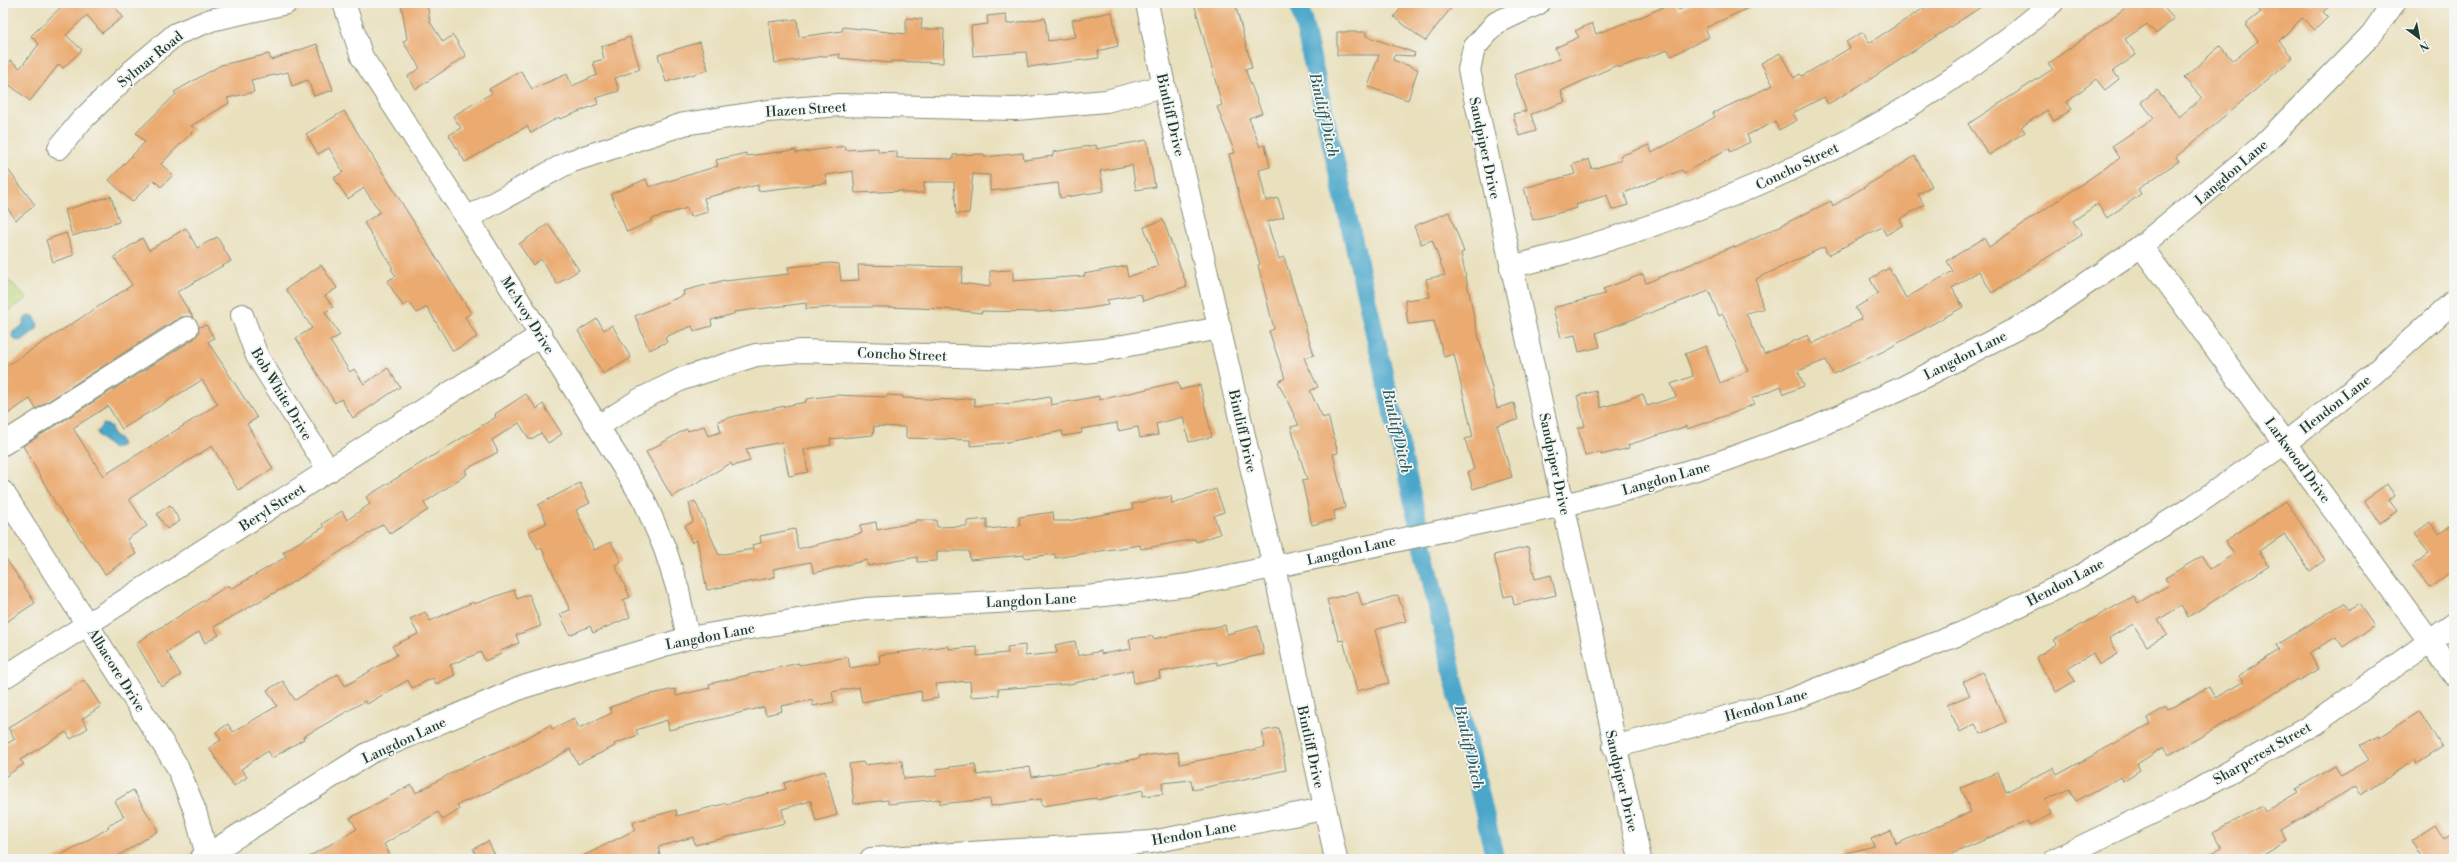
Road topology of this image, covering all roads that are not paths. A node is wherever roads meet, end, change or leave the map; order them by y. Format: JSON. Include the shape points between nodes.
{"nodes":[{"id":1,"x":286,"y":3,"type":"edge"},
{"id":2,"x":344,"y":3,"type":"edge"},
{"id":3,"x":1148,"y":3,"type":"edge"},
{"id":4,"x":1539,"y":3,"type":"edge"},
{"id":5,"x":2052,"y":3,"type":"edge"},
{"id":6,"x":2394,"y":3,"type":"edge"},
{"id":7,"x":1164,"y":86,"type":"junction"},
{"id":8,"x":59,"y":148,"type":"dead end"},
{"id":9,"x":467,"y":218,"type":"junction"},
{"id":10,"x":2141,"y":246,"type":"junction"},
{"id":11,"x":1511,"y":267,"type":"junction"},
{"id":12,"x":2454,"y":300,"type":"edge"},
{"id":13,"x":242,"y":315,"type":"dead end"},
{"id":14,"x":187,"y":328,"type":"dead end"},
{"id":15,"x":1220,"y":328,"type":"junction"},
{"id":16,"x":541,"y":335,"type":"junction"},
{"id":17,"x":599,"y":426,"type":"junction"},
{"id":18,"x":2285,"y":443,"type":"junction"},
{"id":19,"x":3,"y":444,"type":"edge"},
{"id":20,"x":328,"y":471,"type":"junction"},
{"id":21,"x":3,"y":492,"type":"edge"},
{"id":22,"x":1564,"y":505,"type":"junction"},
{"id":23,"x":1274,"y":567,"type":"junction"},
{"id":24,"x":88,"y":624,"type":"junction"},
{"id":25,"x":2454,"y":624,"type":"edge"},
{"id":26,"x":688,"y":638,"type":"junction"},
{"id":27,"x":2431,"y":643,"type":"junction"},
{"id":28,"x":2454,"y":675,"type":"edge"},
{"id":29,"x":3,"y":678,"type":"edge"},
{"id":30,"x":1614,"y":747,"type":"junction"},
{"id":31,"x":1324,"y":809,"type":"junction"},
{"id":32,"x":206,"y":858,"type":"edge"},
{"id":33,"x":871,"y":859,"type":"edge"},
{"id":34,"x":1336,"y":859,"type":"edge"},
{"id":35,"x":1640,"y":859,"type":"edge"},
{"id":36,"x":2056,"y":859,"type":"edge"}],
"edges":[{"from":1,"to":8,"type":"street","name":"Sylmar Road","via":[[211,20],[176,34],[131,72]]},
{"from":2,"to":9,"type":"street","name":"McAvoy Drive","via":[[362,57]]},
{"from":3,"to":7,"type":"street","name":"Bintliff Drive"},
{"from":4,"to":11,"type":"street","name":"Sandpiper Drive","via":[[1496,23],[1474,48],[1469,70]]},
{"from":5,"to":11,"type":"street","name":"Concho Street","via":[[2028,24],[1961,71],[1823,155],[1752,188],[1664,222],[1587,248]]},
{"from":6,"to":10,"type":"street","name":"Langdon Lane","via":[[2371,35],[2262,146]]},
{"from":7,"to":9,"type":"street","name":"Hazen Street","via":[[1106,100],[1016,109],[838,106],[768,110],[684,124],[569,162]]},
{"from":7,"to":15,"type":"street","name":"Bintliff Drive"},
{"from":9,"to":16,"type":"street","name":"McAvoy Drive"},
{"from":10,"to":18,"type":"street","name":"Larkwood Drive"},
{"from":10,"to":22,"type":"street","name":"Langdon Lane","via":[[2035,319],[1904,387],[1821,424],[1722,461]]},
{"from":11,"to":22,"type":"street","name":"Sandpiper Drive"},
{"from":12,"to":18,"type":"street","name":"Hendon Lane","via":[[2372,375]]},
{"from":13,"to":20,"type":"street","name":"Bob White Drive","via":[[257,356]]},
{"from":14,"to":19,"type":"street"},
{"from":15,"to":17,"type":"street","name":"Concho Street","via":[[1102,350],[1018,358],[802,351],[756,355],[682,379],[639,400]]},
{"from":15,"to":23,"type":"street","name":"Bintliff Drive"},
{"from":16,"to":17,"type":"street","name":"McAvoy Drive"},
{"from":16,"to":20,"type":"street","name":"Beryl Street"},
{"from":17,"to":26,"type":"street","name":"McAvoy Drive","via":[[644,500],[665,549],[678,590]]},
{"from":18,"to":27,"type":"street","name":"Larkwood Drive"},
{"from":18,"to":30,"type":"street","name":"Hendon Lane","via":[[2191,508],[2079,577],[1962,633],[1790,700]]},
{"from":20,"to":24,"type":"street","name":"Beryl Street"},
{"from":21,"to":24,"type":"street","name":"Albacore Drive"},
{"from":22,"to":23,"type":"street","name":"Langdon Lane"},
{"from":22,"to":30,"type":"street","name":"Sandpiper Drive"},
{"from":23,"to":26,"type":"street","name":"Langdon Lane","via":[[1188,585],[1087,597],[866,609]]},
{"from":23,"to":31,"type":"street","name":"Bintliff Drive"},
{"from":24,"to":29,"type":"street","name":"Beryl Street"},
{"from":24,"to":32,"type":"street","name":"Albacore Drive","via":[[177,766],[195,811]]},
{"from":25,"to":27,"type":"street","name":"Sharpcrest Street"},
{"from":26,"to":32,"type":"street","name":"Langdon Lane","via":[[523,687],[370,753]]},
{"from":27,"to":28,"type":"street","name":"Larkwood Drive"},
{"from":27,"to":36,"type":"street","name":"Sharpcrest Street","via":[[2314,724],[2186,796]]},
{"from":30,"to":35,"type":"street","name":"Sandpiper Drive"},
{"from":31,"to":33,"type":"street","name":"Hendon Lane","via":[[1151,842]]},
{"from":31,"to":34,"type":"street","name":"Bintliff Drive"}]}
